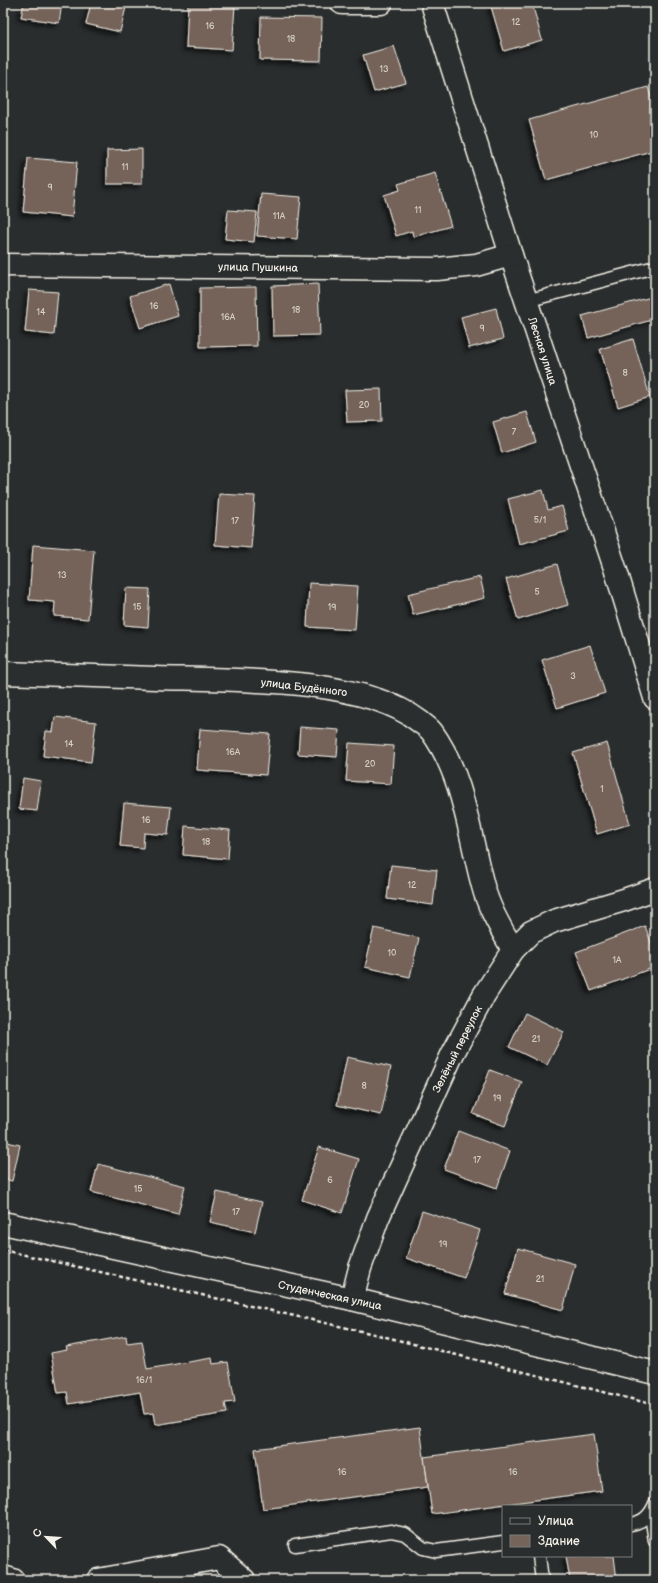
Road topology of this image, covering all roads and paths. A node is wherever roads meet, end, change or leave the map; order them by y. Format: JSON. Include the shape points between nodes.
{"nodes":[{"id":1,"x":342,"y":3,"type":"edge"},
{"id":2,"x":381,"y":3,"type":"edge"},
{"id":3,"x":432,"y":3,"type":"edge"},
{"id":4,"x":511,"y":255,"type":"junction"},
{"id":5,"x":3,"y":265,"type":"edge"},
{"id":6,"x":655,"y":267,"type":"edge"},
{"id":7,"x":526,"y":301,"type":"junction"},
{"id":8,"x":3,"y":674,"type":"edge"},
{"id":9,"x":655,"y":698,"type":"edge"},
{"id":10,"x":655,"y":889,"type":"edge"},
{"id":11,"x":513,"y":950,"type":"junction"},
{"id":12,"x":3,"y":1223,"type":"edge"},
{"id":13,"x":3,"y":1250,"type":"edge"},
{"id":14,"x":352,"y":1299,"type":"junction"},
{"id":15,"x":655,"y":1373,"type":"edge"},
{"id":16,"x":655,"y":1405,"type":"edge"},
{"id":17,"x":653,"y":1510,"type":"edge"},
{"id":18,"x":632,"y":1524,"type":"edge"},
{"id":19,"x":655,"y":1541,"type":"edge"},
{"id":20,"x":502,"y":1542,"type":"edge"},
{"id":21,"x":295,"y":1546,"type":"dead end"},
{"id":22,"x":539,"y":1557,"type":"edge"},
{"id":23,"x":3,"y":1578,"type":"edge"},
{"id":24,"x":13,"y":1580,"type":"edge"},
{"id":25,"x":98,"y":1580,"type":"edge"},
{"id":26,"x":244,"y":1580,"type":"edge"},
{"id":27,"x":542,"y":1580,"type":"edge"}],
"edges":[{"from":1,"to":2,"type":"street"},
{"from":3,"to":4,"type":"street","name":"Лесная улица"},
{"from":4,"to":5,"type":"street","name":"улица Пушкина","via":[[476,265],[437,269]]},
{"from":4,"to":7,"type":"street","name":"Лесная улица"},
{"from":6,"to":7,"type":"lane"},
{"from":7,"to":9,"type":"street","name":"Лесная улица","via":[[616,571]]},
{"from":8,"to":11,"type":"street","name":"улица Будённого","via":[[268,681],[336,689],[379,700],[409,713],[432,731],[446,756],[459,787],[483,888],[497,922]]},
{"from":10,"to":11,"type":"street","name":"Зелёный переулок","via":[[554,921],[530,932]]},
{"from":11,"to":14,"type":"street","name":"Зелёный переулок","via":[[484,995],[452,1056],[378,1218]]},
{"from":12,"to":14,"type":"street","name":"Студенческая улица"},
{"from":13,"to":16,"type":"path","via":[[374,1334]]},
{"from":14,"to":15,"type":"street","name":"Студенческая улица"},
{"from":17,"to":18,"type":"lane","via":[[638,1523]]},
{"from":17,"to":19,"type":"lane"},
{"from":20,"to":21,"type":"lane","via":[[436,1550],[423,1548],[405,1534],[391,1531]]},
{"from":22,"to":27,"type":"lane"},
{"from":23,"to":24,"type":"street"},
{"from":25,"to":26,"type":"street","via":[[219,1558]]}]}
